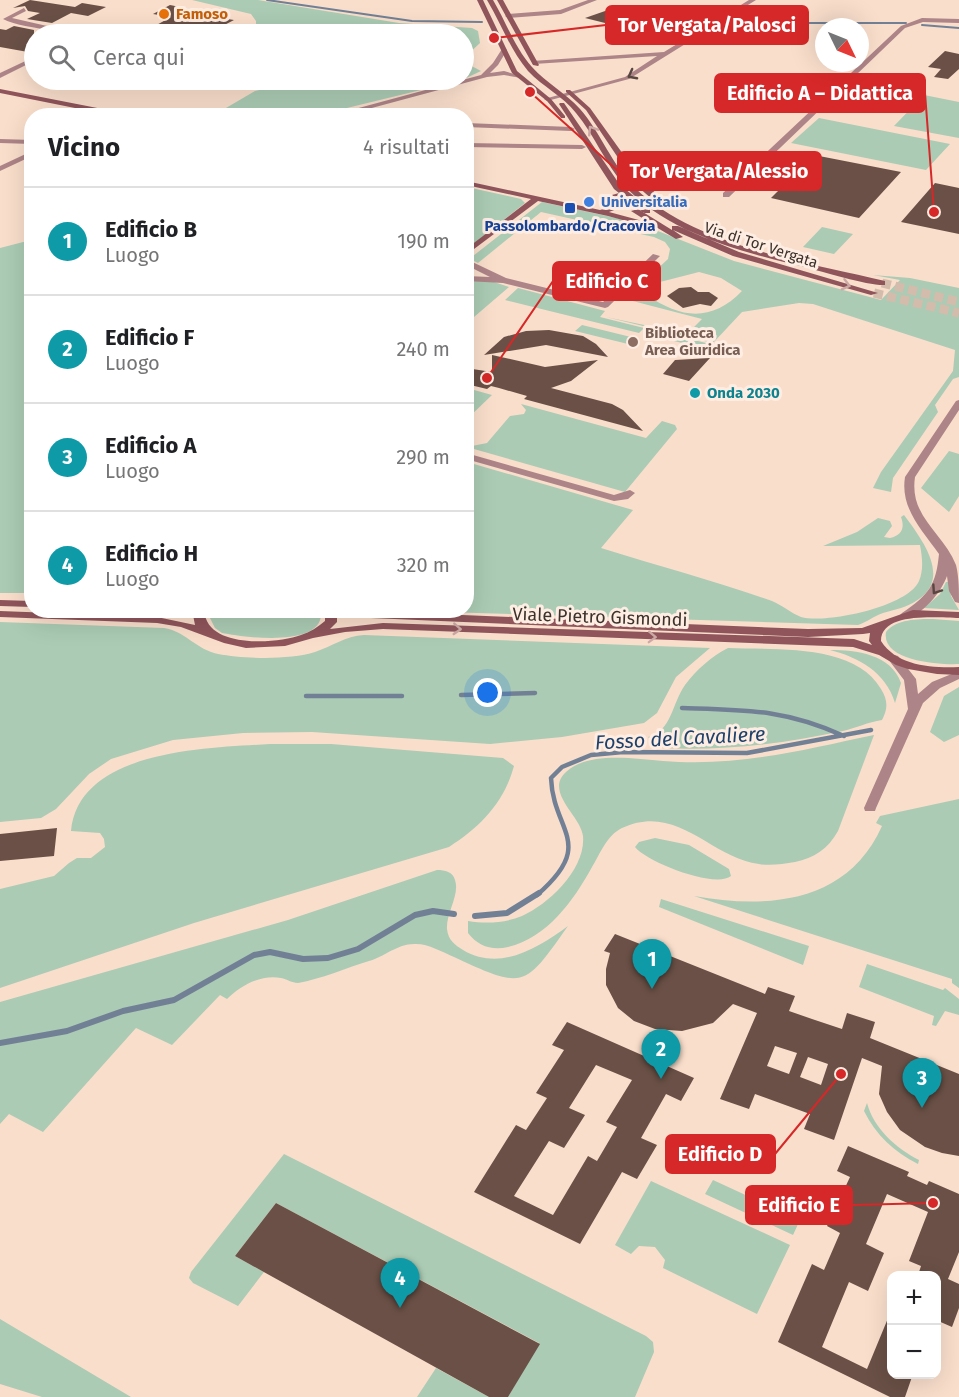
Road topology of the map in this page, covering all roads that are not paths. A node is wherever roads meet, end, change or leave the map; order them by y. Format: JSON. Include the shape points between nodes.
{"nodes":[{"id":1,"x":480,"y":0,"type":"edge"},
{"id":2,"x":490,"y":0,"type":"edge"},
{"id":3,"x":500,"y":0,"type":"edge"},
{"id":4,"x":753,"y":0,"type":"edge"},
{"id":5,"x":592,"y":1,"type":"edge"},
{"id":6,"x":24,"y":10,"type":"dead end"},
{"id":7,"x":508,"y":16,"type":"junction"},
{"id":8,"x":959,"y":21,"type":"edge"},
{"id":9,"x":29,"y":24,"type":"edge"},
{"id":10,"x":504,"y":50,"type":"junction"},
{"id":11,"x":667,"y":54,"type":"junction"},
{"id":12,"x":534,"y":62,"type":"junction"},
{"id":13,"x":24,"y":64,"type":"edge"},
{"id":14,"x":0,"y":76,"type":"edge"},
{"id":15,"x":477,"y":77,"type":"junction"},
{"id":16,"x":519,"y":77,"type":"junction"},
{"id":17,"x":474,"y":78,"type":"edge"},
{"id":18,"x":429,"y":90,"type":"edge"},
{"id":19,"x":0,"y":92,"type":"edge"},
{"id":20,"x":573,"y":94,"type":"junction"},
{"id":21,"x":555,"y":98,"type":"junction"},
{"id":22,"x":79,"y":108,"type":"edge"},
{"id":23,"x":362,"y":108,"type":"edge"},
{"id":24,"x":474,"y":125,"type":"edge"},
{"id":25,"x":571,"y":129,"type":"junction"},
{"id":26,"x":0,"y":141,"type":"edge"},
{"id":27,"x":24,"y":142,"type":"edge"},
{"id":28,"x":474,"y":145,"type":"edge"},
{"id":29,"x":582,"y":147,"type":"junction"},
{"id":30,"x":24,"y":157,"type":"edge"},
{"id":31,"x":0,"y":169,"type":"edge"},
{"id":32,"x":474,"y":185,"type":"edge"},
{"id":33,"x":616,"y":195,"type":"junction"},
{"id":34,"x":726,"y":195,"type":"dead end"},
{"id":35,"x":536,"y":199,"type":"junction"},
{"id":36,"x":595,"y":211,"type":"junction"},
{"id":37,"x":674,"y":235,"type":"junction"},
{"id":38,"x":474,"y":248,"type":"edge"},
{"id":39,"x":751,"y":249,"type":"junction"},
{"id":40,"x":656,"y":256,"type":"dead end"},
{"id":41,"x":474,"y":266,"type":"edge"},
{"id":42,"x":777,"y":267,"type":"junction"},
{"id":43,"x":474,"y":278,"type":"edge"},
{"id":44,"x":504,"y":280,"type":"junction"},
{"id":45,"x":882,"y":284,"type":"tunnel mouth"},
{"id":46,"x":874,"y":292,"type":"tunnel mouth"},
{"id":47,"x":959,"y":403,"type":"edge"},
{"id":48,"x":474,"y":460,"type":"edge"},
{"id":49,"x":630,"y":493,"type":"dead end"},
{"id":50,"x":944,"y":553,"type":"junction"},
{"id":51,"x":959,"y":600,"type":"edge"},
{"id":52,"x":0,"y":603,"type":"edge"},
{"id":53,"x":24,"y":603,"type":"edge"},
{"id":54,"x":0,"y":614,"type":"edge"},
{"id":55,"x":24,"y":615,"type":"edge"},
{"id":56,"x":906,"y":615,"type":"junction"},
{"id":57,"x":959,"y":615,"type":"edge"},
{"id":58,"x":94,"y":618,"type":"edge"},
{"id":59,"x":201,"y":618,"type":"edge"},
{"id":60,"x":331,"y":618,"type":"edge"},
{"id":61,"x":445,"y":618,"type":"edge"},
{"id":62,"x":882,"y":623,"type":"junction"},
{"id":63,"x":207,"y":633,"type":"junction"},
{"id":64,"x":315,"y":635,"type":"junction"},
{"id":65,"x":883,"y":652,"type":"junction"},
{"id":66,"x":894,"y":659,"type":"junction"},
{"id":67,"x":959,"y":673,"type":"edge"},
{"id":68,"x":914,"y":708,"type":"junction"},
{"id":69,"x":870,"y":808,"type":"dead end"}],
"edges":[{"from":1,"to":10,"type":"street","name":"Via di Tor Vergata"},
{"from":2,"to":21,"type":"street","name":"Via di Tor Vergata","via":[[517,54]]},
{"from":3,"to":7,"type":"street","name":"Via di Tor Vergata"},
{"from":4,"to":11,"type":"street"},
{"from":5,"to":7,"type":"street","via":[[561,12]]},
{"from":6,"to":9,"type":"street","via":[[6,19]]},
{"from":7,"to":12,"type":"street","name":"Via di Tor Vergata"},
{"from":8,"to":34,"type":"street","via":[[922,20],[903,27]]},
{"from":10,"to":15,"type":"street","via":[[496,64]]},
{"from":10,"to":16,"type":"street","name":"Via di Tor Vergata"},
{"from":10,"to":21,"type":"street","name":"Via di Tor Vergata","via":[[525,75]]},
{"from":11,"to":12,"type":"street"},
{"from":11,"to":20,"type":"street","one_way":true,"via":[[627,78]]},
{"from":12,"to":20,"type":"street","name":"Via di Tor Vergata"},
{"from":13,"to":14,"type":"street"},
{"from":15,"to":16,"type":"street","via":[[501,73]]},
{"from":15,"to":17,"type":"street"},
{"from":16,"to":21,"type":"street","name":"Via di Tor Vergata"},
{"from":18,"to":23,"type":"street"},
{"from":19,"to":22,"type":"street"},
{"from":20,"to":21,"type":"street"},
{"from":20,"to":39,"type":"street","name":"Via di Tor Vergata","via":[[647,191],[686,219]]},
{"from":21,"to":25,"type":"street","name":"Via di Tor Vergata"},
{"from":39,"to":21,"type":"street","name":"Via di Tor Vergata","one_way":true,"via":[[685,224],[635,192],[581,114]]},
{"from":21,"to":42,"type":"street","name":"Via di Tor Vergata","via":[[630,200],[697,239]]},
{"from":24,"to":25,"type":"street"},
{"from":25,"to":29,"type":"street","name":"Via di Tor Vergata"},
{"from":26,"to":27,"type":"street"},
{"from":28,"to":29,"type":"street"},
{"from":29,"to":33,"type":"street","name":"Via di Tor Vergata"},
{"from":30,"to":31,"type":"street"},
{"from":32,"to":35,"type":"street"},
{"from":33,"to":36,"type":"street","via":[[617,208]]},
{"from":33,"to":37,"type":"street","name":"Via di Tor Vergata"},
{"from":35,"to":36,"type":"street"},
{"from":35,"to":38,"type":"street"},
{"from":36,"to":37,"type":"street"},
{"from":37,"to":42,"type":"street","via":[[732,257]]},
{"from":39,"to":45,"type":"street","name":"Via di Tor Vergata"},
{"from":40,"to":44,"type":"street","via":[[605,305]]},
{"from":41,"to":44,"type":"street"},
{"from":42,"to":46,"type":"street","name":"Via di Tor Vergata","one_way":true},
{"from":43,"to":44,"type":"street"},
{"from":47,"to":50,"type":"street","via":[[910,477],[908,488],[913,508]]},
{"from":48,"to":49,"type":"street","via":[[614,498]]},
{"from":50,"to":51,"type":"street"},
{"from":50,"to":56,"type":"street","one_way":true,"via":[[943,578],[938,590]]},
{"from":52,"to":53,"type":"street"},
{"from":54,"to":55,"type":"street","name":"Viale Pietro Gismondi"},
{"from":56,"to":57,"type":"street","name":"Viale Pietro Gismondi"},
{"from":56,"to":62,"type":"street","name":"Viale Pietro Gismondi"},
{"from":58,"to":63,"type":"street","name":"Viale Pietro Gismondi","via":[[164,621]]},
{"from":59,"to":63,"type":"street"},
{"from":60,"to":64,"type":"street"},
{"from":61,"to":62,"type":"street","name":"Viale Pietro Gismondi","via":[[808,633],[863,631]]},
{"from":62,"to":65,"type":"street","via":[[874,638]]},
{"from":63,"to":64,"type":"street","name":"Viale Pietro Gismondi","via":[[228,641],[262,644],[292,643]]},
{"from":64,"to":65,"type":"street","name":"Viale Pietro Gismondi","one_way":true,"via":[[345,628],[383,626],[832,642],[859,644]]},
{"from":65,"to":66,"type":"street","name":"Viale Pietro Gismondi"},
{"from":66,"to":67,"type":"street","name":"Viale Pietro Gismondi","via":[[927,670]]},
{"from":66,"to":68,"type":"street","via":[[910,680]]},
{"from":67,"to":68,"type":"street","via":[[929,689]]},
{"from":68,"to":69,"type":"street"}]}
